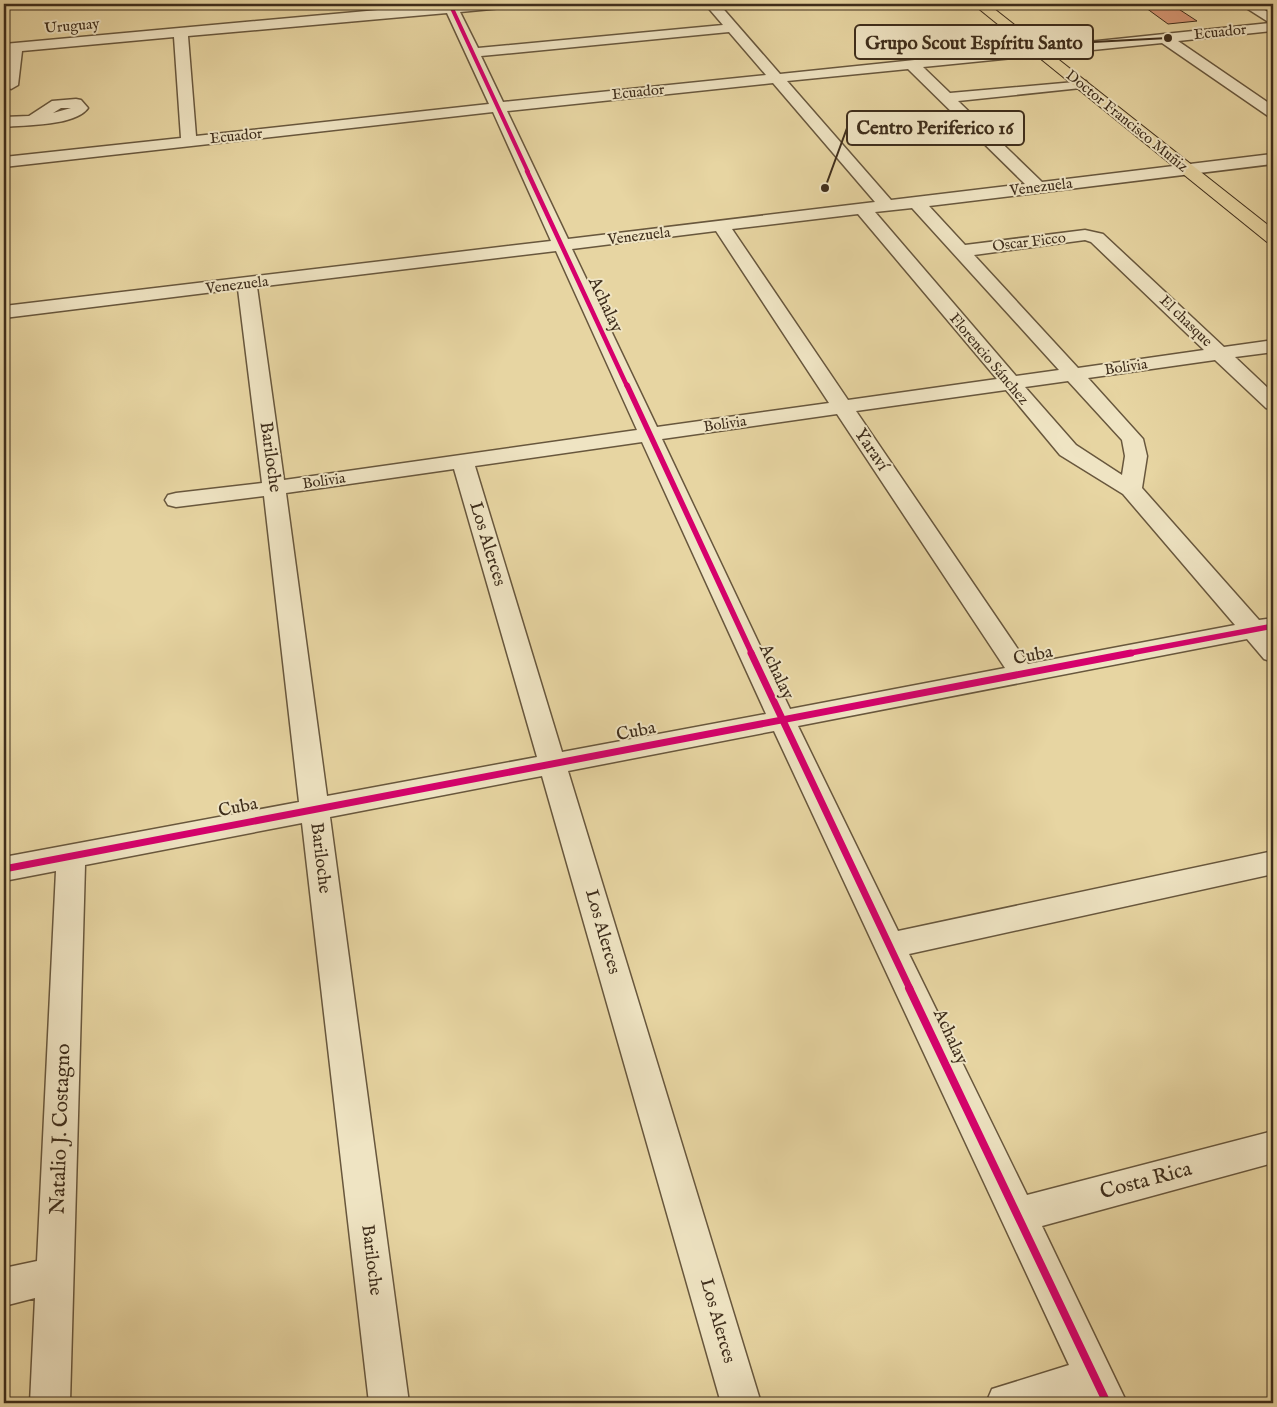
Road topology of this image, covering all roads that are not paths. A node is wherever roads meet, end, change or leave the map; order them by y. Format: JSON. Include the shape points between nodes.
{"nodes":[{"id":1,"x":502,"y":4,"type":"edge"},
{"id":2,"x":712,"y":4,"type":"edge"},
{"id":3,"x":980,"y":4,"type":"edge"},
{"id":4,"x":1246,"y":4,"type":"edge"},
{"id":5,"x":451,"y":6,"type":"edge"},
{"id":6,"x":1273,"y":20,"type":"edge"},
{"id":7,"x":1273,"y":27,"type":"edge"},
{"id":8,"x":733,"y":28,"type":"junction"},
{"id":9,"x":181,"y":33,"type":"junction"},
{"id":10,"x":1165,"y":38,"type":"junction"},
{"id":11,"x":9,"y":48,"type":"edge"},
{"id":12,"x":1039,"y":51,"type":"junction"},
{"id":13,"x":474,"y":53,"type":"junction"},
{"id":14,"x":911,"y":64,"type":"junction"},
{"id":15,"x":776,"y":78,"type":"junction"},
{"id":16,"x":1081,"y":84,"type":"junction"},
{"id":17,"x":10,"y":85,"type":"dead end"},
{"id":18,"x":947,"y":98,"type":"junction"},
{"id":19,"x":498,"y":107,"type":"junction"},
{"id":20,"x":1273,"y":113,"type":"edge"},
{"id":21,"x":34,"y":119,"type":"dead end"},
{"id":22,"x":4,"y":122,"type":"edge"},
{"id":23,"x":189,"y":141,"type":"junction"},
{"id":24,"x":1273,"y":159,"type":"edge"},
{"id":25,"x":4,"y":162,"type":"edge"},
{"id":26,"x":1188,"y":170,"type":"junction"},
{"id":27,"x":1040,"y":188,"type":"junction"},
{"id":28,"x":917,"y":202,"type":"junction"},
{"id":29,"x":888,"y":206,"type":"junction"},
{"id":30,"x":863,"y":209,"type":"junction"},
{"id":31,"x":721,"y":226,"type":"junction"},
{"id":32,"x":1097,"y":238,"type":"joint"},
{"id":33,"x":1273,"y":238,"type":"edge"},
{"id":34,"x":561,"y":246,"type":"junction"},
{"id":35,"x":961,"y":251,"type":"junction"},
{"id":36,"x":247,"y":284,"type":"junction"},
{"id":37,"x":4,"y":312,"type":"edge"},
{"id":38,"x":1273,"y":346,"type":"edge"},
{"id":39,"x":1220,"y":354,"type":"junction"},
{"id":40,"x":1074,"y":375,"type":"junction"},
{"id":41,"x":1009,"y":384,"type":"junction"},
{"id":42,"x":1273,"y":404,"type":"edge"},
{"id":43,"x":843,"y":408,"type":"junction"},
{"id":44,"x":649,"y":435,"type":"junction"},
{"id":45,"x":463,"y":462,"type":"junction"},
{"id":46,"x":274,"y":488,"type":"junction"},
{"id":47,"x":1131,"y":489,"type":"junction"},
{"id":48,"x":176,"y":500,"type":"dead end"},
{"id":49,"x":1263,"y":628,"type":"edge"},
{"id":50,"x":1273,"y":653,"type":"edge"},
{"id":51,"x":1022,"y":674,"type":"junction"},
{"id":52,"x":782,"y":720,"type":"junction"},
{"id":53,"x":552,"y":764,"type":"junction"},
{"id":54,"x":314,"y":809,"type":"junction"},
{"id":55,"x":71,"y":856,"type":"junction"},
{"id":56,"x":1273,"y":862,"type":"edge"},
{"id":57,"x":4,"y":868,"type":"edge"},
{"id":58,"x":890,"y":946,"type":"junction"},
{"id":59,"x":1273,"y":1147,"type":"edge"},
{"id":60,"x":1018,"y":1215,"type":"junction"},
{"id":61,"x":55,"y":1275,"type":"junction"},
{"id":62,"x":4,"y":1287,"type":"edge"},
{"id":63,"x":1101,"y":1390,"type":"edge"},
{"id":64,"x":50,"y":1403,"type":"edge"},
{"id":65,"x":389,"y":1403,"type":"edge"},
{"id":66,"x":741,"y":1403,"type":"edge"},
{"id":67,"x":1006,"y":1403,"type":"edge"}],
"edges":[{"from":1,"to":5,"type":"street","name":"Uruguay"},
{"from":2,"to":8,"type":"street"},
{"from":3,"to":12,"type":"main road","name":"Doctor Francisco Muñiz"},
{"from":4,"to":6,"type":"street"},
{"from":5,"to":9,"type":"street","name":"Uruguay"},
{"from":5,"to":13,"type":"street","name":"Achalay"},
{"from":7,"to":10,"type":"street","name":"Ecuador"},
{"from":8,"to":13,"type":"street"},
{"from":8,"to":15,"type":"street"},
{"from":9,"to":11,"type":"street","name":"Uruguay"},
{"from":9,"to":23,"type":"street"},
{"from":10,"to":12,"type":"street","name":"Ecuador"},
{"from":10,"to":20,"type":"street"},
{"from":11,"to":17,"type":"street"},
{"from":12,"to":14,"type":"street","name":"Ecuador"},
{"from":12,"to":16,"type":"main road","name":"Doctor Francisco Muñiz"},
{"from":13,"to":19,"type":"street","name":"Achalay"},
{"from":14,"to":15,"type":"street","name":"Ecuador"},
{"from":14,"to":18,"type":"street"},
{"from":15,"to":19,"type":"street","name":"Ecuador"},
{"from":15,"to":29,"type":"street"},
{"from":16,"to":18,"type":"street"},
{"from":16,"to":26,"type":"main road","name":"Doctor Francisco Muñiz"},
{"from":18,"to":27,"type":"street"},
{"from":19,"to":23,"type":"street","name":"Ecuador"},
{"from":19,"to":34,"type":"street","name":"Achalay"},
{"from":21,"to":22,"type":"street"},
{"from":23,"to":25,"type":"street","name":"Ecuador"},
{"from":24,"to":26,"type":"street","name":"Venezuela"},
{"from":26,"to":27,"type":"street","name":"Venezuela"},
{"from":26,"to":33,"type":"main road","name":"Doctor Francisco Muñiz"},
{"from":27,"to":28,"type":"street","name":"Venezuela"},
{"from":28,"to":29,"type":"street","name":"Venezuela"},
{"from":28,"to":35,"type":"street"},
{"from":29,"to":30,"type":"street","name":"Venezuela"},
{"from":30,"to":31,"type":"street","name":"Venezuela"},
{"from":30,"to":41,"type":"street","name":"Florencio Sánchez"},
{"from":31,"to":34,"type":"street","name":"Venezuela"},
{"from":31,"to":43,"type":"street","name":"Yaraví"},
{"from":32,"to":35,"type":"street","name":"Oscar Ficco","via":[[1085,235]]},
{"from":32,"to":39,"type":"street","name":"El chasque"},
{"from":34,"to":36,"type":"street","name":"Venezuela"},
{"from":34,"to":44,"type":"street","name":"Achalay"},
{"from":35,"to":40,"type":"street"},
{"from":36,"to":37,"type":"street","name":"Venezuela"},
{"from":36,"to":46,"type":"street","name":"Bariloche"},
{"from":38,"to":39,"type":"street","name":"Bolivia"},
{"from":39,"to":40,"type":"street","name":"Bolivia"},
{"from":39,"to":42,"type":"street","name":"El chasque"},
{"from":40,"to":41,"type":"street","name":"Bolivia"},
{"from":40,"to":47,"type":"street","via":[[1132,439],[1136,456]]},
{"from":41,"to":43,"type":"street","name":"Bolivia"},
{"from":41,"to":47,"type":"street","name":"Florencio Sánchez","via":[[1068,450],[1089,466]]},
{"from":43,"to":44,"type":"street","name":"Bolivia"},
{"from":43,"to":51,"type":"street","name":"Yaraví"},
{"from":44,"to":45,"type":"street","name":"Bolivia"},
{"from":44,"to":52,"type":"street","name":"Achalay"},
{"from":45,"to":46,"type":"street","name":"Bolivia"},
{"from":45,"to":53,"type":"street","name":"Los Alerces"},
{"from":46,"to":48,"type":"street","name":"Bolivia"},
{"from":46,"to":54,"type":"street","name":"Bariloche"},
{"from":47,"to":49,"type":"street","name":"Florencio Sánchez"},
{"from":49,"to":50,"type":"street","name":"Florencio Sánchez"},
{"from":49,"to":51,"type":"street","name":"Cuba"},
{"from":51,"to":52,"type":"street","name":"Cuba"},
{"from":52,"to":53,"type":"street","name":"Cuba"},
{"from":52,"to":58,"type":"street","name":"Achalay"},
{"from":53,"to":54,"type":"street","name":"Cuba"},
{"from":53,"to":66,"type":"street","name":"Los Alerces"},
{"from":54,"to":55,"type":"street","name":"Cuba"},
{"from":54,"to":65,"type":"street","name":"Bariloche"},
{"from":55,"to":57,"type":"street","name":"Cuba"},
{"from":55,"to":61,"type":"street","name":"Natalio J. Costagno"},
{"from":56,"to":58,"type":"street"},
{"from":58,"to":60,"type":"street","name":"Achalay"},
{"from":59,"to":60,"type":"street","name":"Costa Rica"},
{"from":60,"to":63,"type":"street","name":"Achalay"},
{"from":61,"to":62,"type":"street"},
{"from":61,"to":64,"type":"street","name":"Natalio J. Costagno"},
{"from":63,"to":67,"type":"street"}]}
